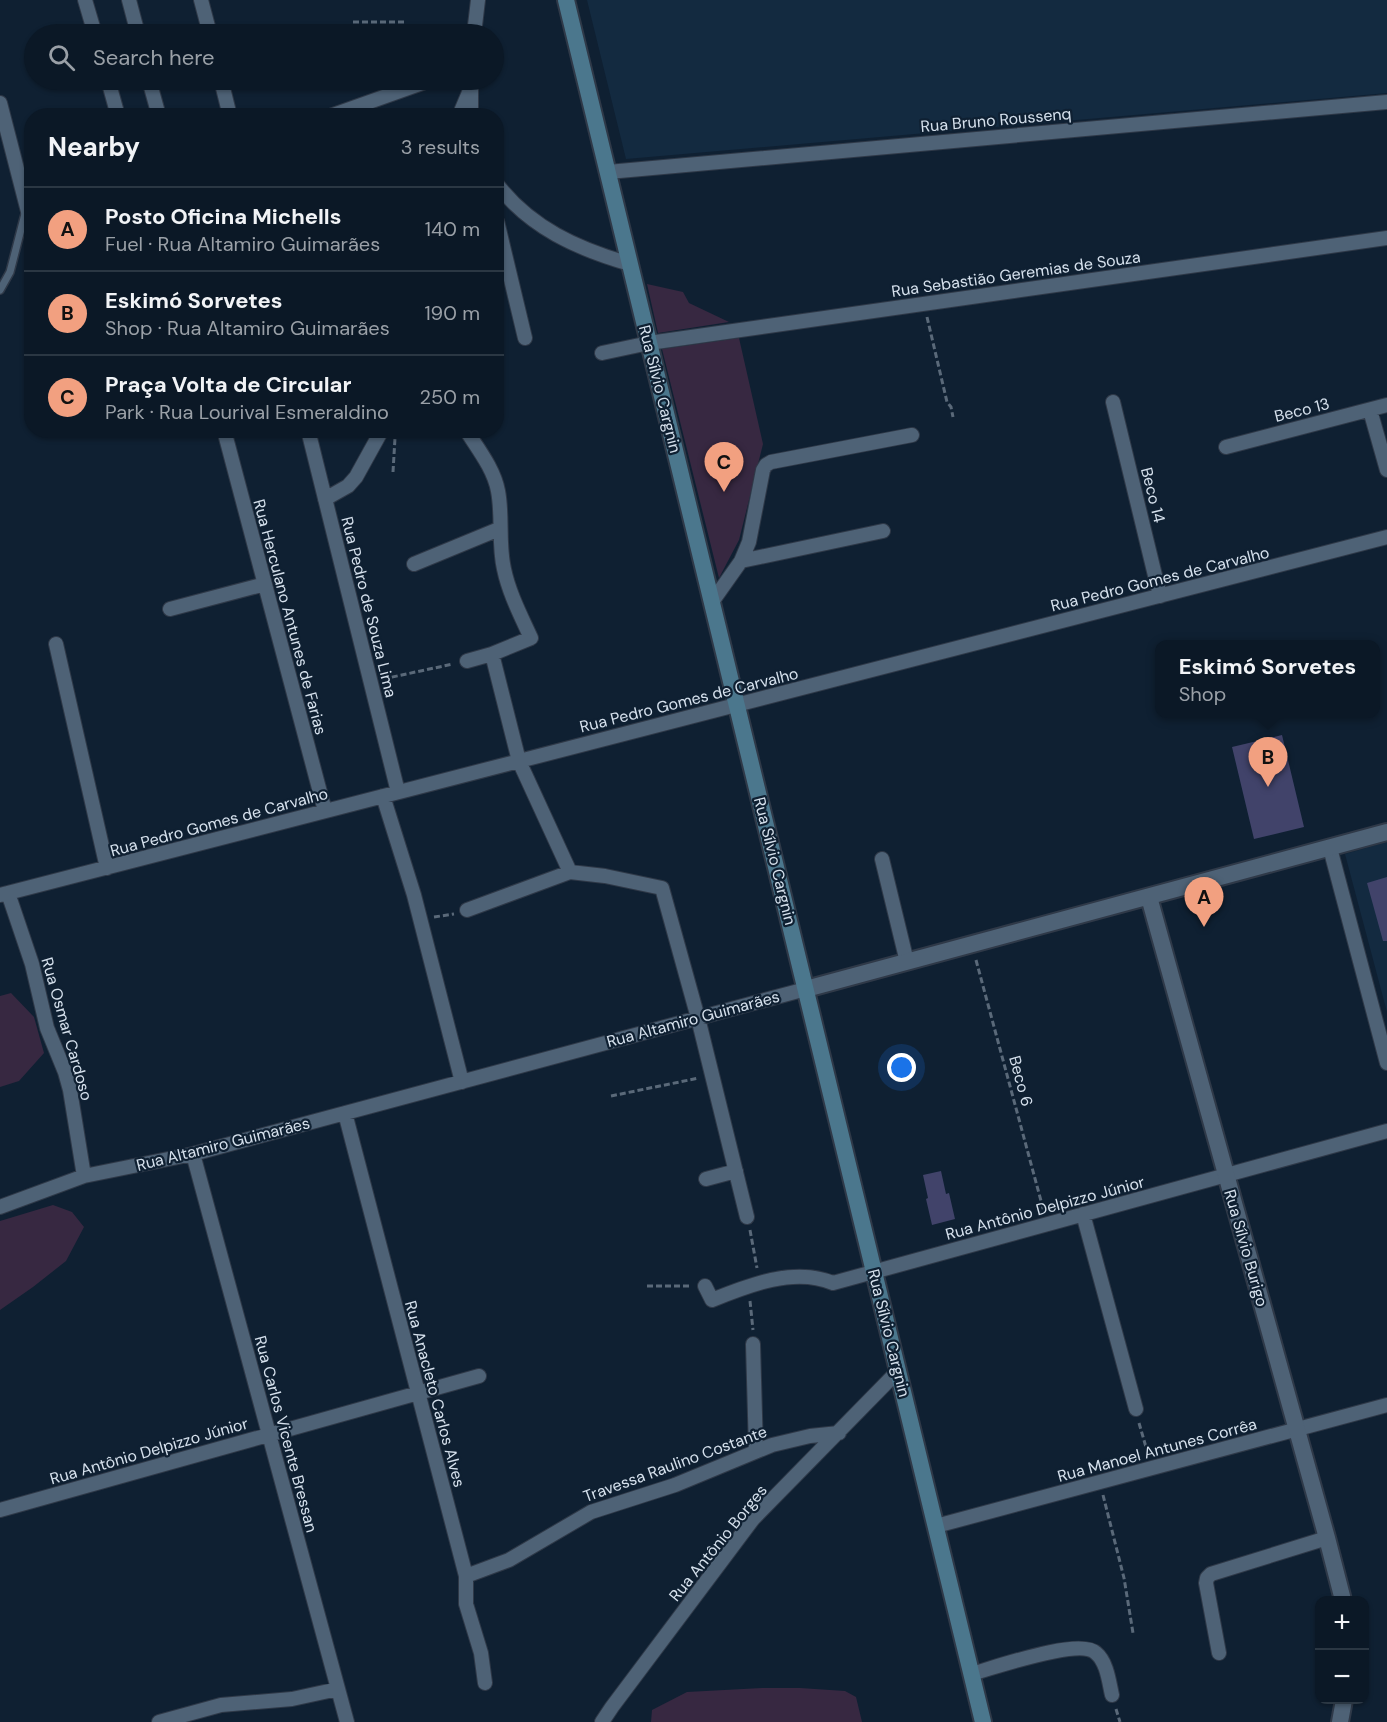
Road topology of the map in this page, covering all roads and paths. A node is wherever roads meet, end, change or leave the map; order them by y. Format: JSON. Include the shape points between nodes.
{"nodes":[{"id":1,"x":85,"y":0,"type":"edge"},
{"id":2,"x":129,"y":0,"type":"edge"},
{"id":3,"x":201,"y":0,"type":"edge"},
{"id":4,"x":478,"y":0,"type":"edge"},
{"id":5,"x":566,"y":0,"type":"edge"},
{"id":6,"x":353,"y":22,"type":"dead end"},
{"id":7,"x":92,"y":24,"type":"edge"},
{"id":8,"x":135,"y":24,"type":"edge"},
{"id":9,"x":207,"y":24,"type":"edge"},
{"id":10,"x":404,"y":24,"type":"edge"},
{"id":11,"x":475,"y":24,"type":"edge"},
{"id":12,"x":111,"y":90,"type":"edge"},
{"id":13,"x":152,"y":90,"type":"edge"},
{"id":14,"x":224,"y":90,"type":"edge"},
{"id":15,"x":403,"y":90,"type":"edge"},
{"id":16,"x":468,"y":90,"type":"edge"},
{"id":17,"x":471,"y":90,"type":"edge"},
{"id":18,"x":1387,"y":102,"type":"edge"},
{"id":19,"x":0,"y":103,"type":"edge"},
{"id":20,"x":116,"y":108,"type":"edge"},
{"id":21,"x":157,"y":108,"type":"edge"},
{"id":22,"x":228,"y":108,"type":"edge"},
{"id":23,"x":352,"y":108,"type":"edge"},
{"id":24,"x":461,"y":108,"type":"edge"},
{"id":25,"x":471,"y":108,"type":"edge"},
{"id":26,"x":608,"y":172,"type":"junction"},
{"id":27,"x":504,"y":193,"type":"edge"},
{"id":28,"x":24,"y":201,"type":"edge"},
{"id":29,"x":510,"y":201,"type":"junction"},
{"id":30,"x":504,"y":210,"type":"edge"},
{"id":31,"x":24,"y":217,"type":"edge"},
{"id":32,"x":1387,"y":238,"type":"edge"},
{"id":33,"x":504,"y":250,"type":"edge"},
{"id":34,"x":630,"y":264,"type":"junction"},
{"id":35,"x":0,"y":290,"type":"edge"},
{"id":36,"x":924,"y":304,"type":"junction"},
{"id":37,"x":525,"y":338,"type":"dead end"},
{"id":38,"x":649,"y":343,"type":"junction"},
{"id":39,"x":602,"y":353,"type":"dead end"},
{"id":40,"x":1113,"y":402,"type":"dead end"},
{"id":41,"x":1387,"y":405,"type":"edge"},
{"id":42,"x":1370,"y":410,"type":"junction"},
{"id":43,"x":953,"y":417,"type":"dead end"},
{"id":44,"x":912,"y":435,"type":"dead end"},
{"id":45,"x":226,"y":438,"type":"edge"},
{"id":46,"x":310,"y":438,"type":"edge"},
{"id":47,"x":383,"y":438,"type":"edge"},
{"id":48,"x":395,"y":438,"type":"edge"},
{"id":49,"x":471,"y":438,"type":"edge"},
{"id":50,"x":1226,"y":447,"type":"dead end"},
{"id":51,"x":1387,"y":470,"type":"edge"},
{"id":52,"x":393,"y":472,"type":"dead end"},
{"id":53,"x":325,"y":499,"type":"junction"},
{"id":54,"x":500,"y":529,"type":"junction"},
{"id":55,"x":883,"y":531,"type":"dead end"},
{"id":56,"x":1387,"y":537,"type":"edge"},
{"id":57,"x":741,"y":561,"type":"junction"},
{"id":58,"x":414,"y":564,"type":"dead end"},
{"id":59,"x":265,"y":584,"type":"junction"},
{"id":60,"x":1160,"y":596,"type":"junction"},
{"id":61,"x":712,"y":602,"type":"junction"},
{"id":62,"x":170,"y":609,"type":"dead end"},
{"id":63,"x":56,"y":644,"type":"dead end"},
{"id":64,"x":492,"y":654,"type":"junction"},
{"id":65,"x":467,"y":662,"type":"joint"},
{"id":66,"x":371,"y":681,"type":"junction"},
{"id":67,"x":737,"y":705,"type":"junction"},
{"id":68,"x":519,"y":761,"type":"junction"},
{"id":69,"x":398,"y":792,"type":"junction"},
{"id":70,"x":383,"y":796,"type":"junction"},
{"id":71,"x":325,"y":811,"type":"junction"},
{"id":72,"x":1387,"y":832,"type":"edge"},
{"id":73,"x":1329,"y":848,"type":"junction"},
{"id":74,"x":882,"y":859,"type":"dead end"},
{"id":75,"x":107,"y":868,"type":"junction"},
{"id":76,"x":570,"y":872,"type":"junction"},
{"id":77,"x":4,"y":894,"type":"edge"},
{"id":78,"x":1149,"y":897,"type":"junction"},
{"id":79,"x":467,"y":910,"type":"joint"},
{"id":80,"x":420,"y":920,"type":"junction"},
{"id":81,"x":971,"y":944,"type":"junction"},
{"id":82,"x":907,"y":962,"type":"junction"},
{"id":83,"x":806,"y":989,"type":"junction"},
{"id":84,"x":698,"y":1018,"type":"junction"},
{"id":85,"x":1387,"y":1063,"type":"edge"},
{"id":86,"x":712,"y":1076,"type":"junction"},
{"id":87,"x":462,"y":1082,"type":"junction"},
{"id":88,"x":611,"y":1096,"type":"dead end"},
{"id":89,"x":345,"y":1113,"type":"junction"},
{"id":90,"x":1387,"y":1131,"type":"edge"},
{"id":91,"x":193,"y":1154,"type":"junction"},
{"id":92,"x":736,"y":1171,"type":"junction"},
{"id":93,"x":84,"y":1176,"type":"junction"},
{"id":94,"x":1226,"y":1176,"type":"junction"},
{"id":95,"x":706,"y":1179,"type":"dead end"},
{"id":96,"x":0,"y":1207,"type":"edge"},
{"id":97,"x":1083,"y":1215,"type":"junction"},
{"id":98,"x":747,"y":1217,"type":"joint"},
{"id":99,"x":1048,"y":1224,"type":"junction"},
{"id":100,"x":874,"y":1272,"type":"junction"},
{"id":101,"x":753,"y":1284,"type":"junction"},
{"id":102,"x":647,"y":1286,"type":"dead end"},
{"id":103,"x":705,"y":1286,"type":"joint"},
{"id":104,"x":753,"y":1344,"type":"joint"},
{"id":105,"x":898,"y":1371,"type":"junction"},
{"id":106,"x":479,"y":1376,"type":"dead end"},
{"id":107,"x":418,"y":1393,"type":"junction"},
{"id":108,"x":1387,"y":1405,"type":"edge"},
{"id":109,"x":1136,"y":1410,"type":"joint"},
{"id":110,"x":1296,"y":1429,"type":"junction"},
{"id":111,"x":838,"y":1433,"type":"junction"},
{"id":112,"x":269,"y":1434,"type":"junction"},
{"id":113,"x":756,"y":1451,"type":"junction"},
{"id":114,"x":1152,"y":1468,"type":"junction"},
{"id":115,"x":1100,"y":1482,"type":"junction"},
{"id":116,"x":0,"y":1510,"type":"edge"},
{"id":117,"x":936,"y":1526,"type":"junction"},
{"id":118,"x":1327,"y":1538,"type":"junction"},
{"id":119,"x":466,"y":1576,"type":"junction"},
{"id":120,"x":1341,"y":1596,"type":"edge"},
{"id":121,"x":1133,"y":1633,"type":"dead end"},
{"id":122,"x":1219,"y":1653,"type":"dead end"},
{"id":123,"x":971,"y":1674,"type":"junction"},
{"id":124,"x":485,"y":1683,"type":"dead end"},
{"id":125,"x":338,"y":1689,"type":"junction"},
{"id":126,"x":1112,"y":1695,"type":"dead end"},
{"id":127,"x":1343,"y":1704,"type":"edge"},
{"id":128,"x":159,"y":1722,"type":"edge"},
{"id":129,"x":347,"y":1722,"type":"edge"},
{"id":130,"x":602,"y":1722,"type":"edge"},
{"id":131,"x":983,"y":1722,"type":"edge"},
{"id":132,"x":1340,"y":1722,"type":"edge"}],
"edges":[{"from":1,"to":7,"type":"street"},
{"from":2,"to":8,"type":"street"},
{"from":3,"to":9,"type":"street"},
{"from":4,"to":11,"type":"street"},
{"from":5,"to":26,"type":"main road","name":"Rua Sílvio Cargnin"},
{"from":6,"to":10,"type":"path"},
{"from":12,"to":20,"type":"street"},
{"from":13,"to":21,"type":"street"},
{"from":14,"to":22,"type":"street"},
{"from":15,"to":23,"type":"street"},
{"from":16,"to":24,"type":"street"},
{"from":17,"to":25,"type":"street"},
{"from":18,"to":26,"type":"street","name":"Rua Bruno Roussenq"},
{"from":19,"to":28,"type":"street"},
{"from":26,"to":34,"type":"main road","name":"Rua Sílvio Cargnin"},
{"from":27,"to":29,"type":"street"},
{"from":29,"to":30,"type":"street"},
{"from":29,"to":34,"type":"street","via":[[576,246]]},
{"from":31,"to":35,"type":"lane","via":[[10,272]]},
{"from":32,"to":36,"type":"street","name":"Rua Sebastião Geremias de Souza"},
{"from":33,"to":37,"type":"street"},
{"from":34,"to":38,"type":"main road","name":"Rua Sílvio Cargnin"},
{"from":36,"to":38,"type":"street","name":"Rua Sebastião Geremias de Souza"},
{"from":36,"to":43,"type":"path"},
{"from":38,"to":39,"type":"street","name":"Rua Sebastião Geremias de Souza"},
{"from":38,"to":61,"type":"main road","name":"Rua Sílvio Cargnin"},
{"from":40,"to":60,"type":"street","name":"Beco 14"},
{"from":41,"to":42,"type":"street","name":"Beco 13"},
{"from":42,"to":50,"type":"street","name":"Beco 13"},
{"from":42,"to":51,"type":"street"},
{"from":44,"to":57,"type":"street","via":[[766,465]]},
{"from":45,"to":59,"type":"street","name":"Rua Herculano Antunes de Farias"},
{"from":46,"to":53,"type":"street","name":"Rua Pedro de Souza Lima"},
{"from":47,"to":53,"type":"street","via":[[348,486]]},
{"from":48,"to":52,"type":"path"},
{"from":49,"to":54,"type":"street","via":[[498,489]]},
{"from":53,"to":66,"type":"street","name":"Rua Pedro de Souza Lima"},
{"from":54,"to":58,"type":"street"},
{"from":54,"to":64,"type":"street","via":[[508,585],[531,638]]},
{"from":55,"to":57,"type":"street"},
{"from":56,"to":60,"type":"street","name":"Rua Pedro Gomes de Carvalho"},
{"from":57,"to":61,"type":"street"},
{"from":59,"to":62,"type":"street"},
{"from":59,"to":71,"type":"street","name":"Rua Herculano Antunes de Farias"},
{"from":60,"to":67,"type":"street","name":"Rua Pedro Gomes de Carvalho"},
{"from":61,"to":67,"type":"main road","name":"Rua Sílvio Cargnin"},
{"from":63,"to":75,"type":"street"},
{"from":64,"to":65,"type":"street"},
{"from":64,"to":68,"type":"street"},
{"from":65,"to":66,"type":"path"},
{"from":66,"to":69,"type":"street","name":"Rua Pedro de Souza Lima"},
{"from":67,"to":68,"type":"street","name":"Rua Pedro Gomes de Carvalho"},
{"from":67,"to":83,"type":"main road","name":"Rua Sílvio Cargnin"},
{"from":68,"to":69,"type":"street","name":"Rua Pedro Gomes de Carvalho"},
{"from":68,"to":76,"type":"street"},
{"from":69,"to":70,"type":"street","name":"Rua Pedro Gomes de Carvalho"},
{"from":70,"to":71,"type":"street","name":"Rua Pedro Gomes de Carvalho"},
{"from":70,"to":80,"type":"street"},
{"from":71,"to":75,"type":"street","name":"Rua Pedro Gomes de Carvalho"},
{"from":72,"to":73,"type":"street","name":"Rua Altamiro Guimarães"},
{"from":73,"to":78,"type":"street","name":"Rua Altamiro Guimarães"},
{"from":73,"to":85,"type":"street"},
{"from":74,"to":82,"type":"street"},
{"from":75,"to":77,"type":"street","name":"Rua Pedro Gomes de Carvalho"},
{"from":76,"to":79,"type":"street"},
{"from":76,"to":84,"type":"street","via":[[662,888]]},
{"from":77,"to":93,"type":"street","name":"Rua Osmar Cardoso","via":[[32,964],[47,1028],[65,1072]]},
{"from":78,"to":81,"type":"street","name":"Rua Altamiro Guimarães"},
{"from":78,"to":94,"type":"street","name":"Rua Sílvio Burigo"},
{"from":79,"to":80,"type":"path"},
{"from":80,"to":87,"type":"street"},
{"from":81,"to":82,"type":"street","name":"Rua Altamiro Guimarães"},
{"from":81,"to":99,"type":"path","name":"Beco 6"},
{"from":82,"to":83,"type":"street","name":"Rua Altamiro Guimarães"},
{"from":83,"to":84,"type":"street","name":"Rua Altamiro Guimarães"},
{"from":83,"to":100,"type":"main road","name":"Rua Sílvio Cargnin"},
{"from":84,"to":86,"type":"street"},
{"from":84,"to":87,"type":"street","name":"Rua Altamiro Guimarães"},
{"from":86,"to":88,"type":"path"},
{"from":86,"to":92,"type":"street"},
{"from":87,"to":89,"type":"street","name":"Rua Altamiro Guimarães"},
{"from":89,"to":91,"type":"street","name":"Rua Altamiro Guimarães"},
{"from":89,"to":107,"type":"street","name":"Rua Anacleto Carlos Alves"},
{"from":90,"to":94,"type":"street","name":"Rua Antônio Delpizzo Júnior"},
{"from":91,"to":93,"type":"street","name":"Rua Altamiro Guimarães"},
{"from":91,"to":112,"type":"street","name":"Rua Carlos Vicente Bressan"},
{"from":92,"to":95,"type":"street"},
{"from":92,"to":98,"type":"street"},
{"from":93,"to":96,"type":"street","name":"Rua Altamiro Guimarães"},
{"from":94,"to":97,"type":"street","name":"Rua Antônio Delpizzo Júnior"},
{"from":94,"to":110,"type":"street","name":"Rua Sílvio Burigo"},
{"from":97,"to":99,"type":"street","name":"Rua Antônio Delpizzo Júnior"},
{"from":97,"to":109,"type":"street"},
{"from":98,"to":101,"type":"path"},
{"from":99,"to":100,"type":"street","name":"Rua Antônio Delpizzo Júnior"},
{"from":100,"to":101,"type":"street","name":"Rua Antônio Delpizzo Júnior","via":[[833,1282],[802,1276]]},
{"from":100,"to":105,"type":"main road","name":"Rua Sílvio Cargnin"},
{"from":101,"to":103,"type":"street","name":"Rua Antônio Delpizzo Júnior","via":[[712,1300]]},
{"from":101,"to":104,"type":"path"},
{"from":102,"to":103,"type":"path"},
{"from":104,"to":113,"type":"street"},
{"from":105,"to":111,"type":"street","name":"Rua Antônio Borges"},
{"from":105,"to":117,"type":"main road","name":"Rua Sílvio Cargnin"},
{"from":106,"to":107,"type":"street","name":"Rua Antônio Delpizzo Júnior"},
{"from":107,"to":112,"type":"street","name":"Rua Antônio Delpizzo Júnior"},
{"from":107,"to":119,"type":"street","name":"Rua Anacleto Carlos Alves"},
{"from":108,"to":110,"type":"street","name":"Rua Manoel Antunes Corrêa"},
{"from":109,"to":114,"type":"path"},
{"from":110,"to":114,"type":"street","name":"Rua Manoel Antunes Corrêa"},
{"from":110,"to":118,"type":"street","name":"Rua Sílvio Burigo"},
{"from":111,"to":113,"type":"street","name":"Travessa Raulino Costante","via":[[787,1441]]},
{"from":111,"to":130,"type":"street","name":"Rua Antônio Borges","via":[[753,1519]]},
{"from":112,"to":116,"type":"street","name":"Rua Antônio Delpizzo Júnior"},
{"from":112,"to":125,"type":"street","name":"Rua Carlos Vicente Bressan"},
{"from":113,"to":119,"type":"street","name":"Travessa Raulino Costante","via":[[675,1485],[591,1512],[509,1560]]},
{"from":114,"to":115,"type":"street","name":"Rua Manoel Antunes Corrêa"},
{"from":115,"to":117,"type":"street","name":"Rua Manoel Antunes Corrêa"},
{"from":115,"to":121,"type":"path"},
{"from":117,"to":123,"type":"main road","name":"Rua Sílvio Cargnin"},
{"from":118,"to":120,"type":"street","name":"Rua Sílvio Burigo"},
{"from":118,"to":122,"type":"street","via":[[1207,1578]]},
{"from":119,"to":124,"type":"street","name":"Rua Anacleto Carlos Alves","via":[[466,1604],[481,1653]]},
{"from":123,"to":126,"type":"street","via":[[1049,1652],[1090,1648],[1104,1663]]},
{"from":123,"to":131,"type":"main road","name":"Rua Sílvio Cargnin"},
{"from":125,"to":128,"type":"street","via":[[292,1699],[221,1705]]},
{"from":125,"to":129,"type":"street","name":"Rua Carlos Vicente Bressan"},
{"from":127,"to":132,"type":"street"}]}
